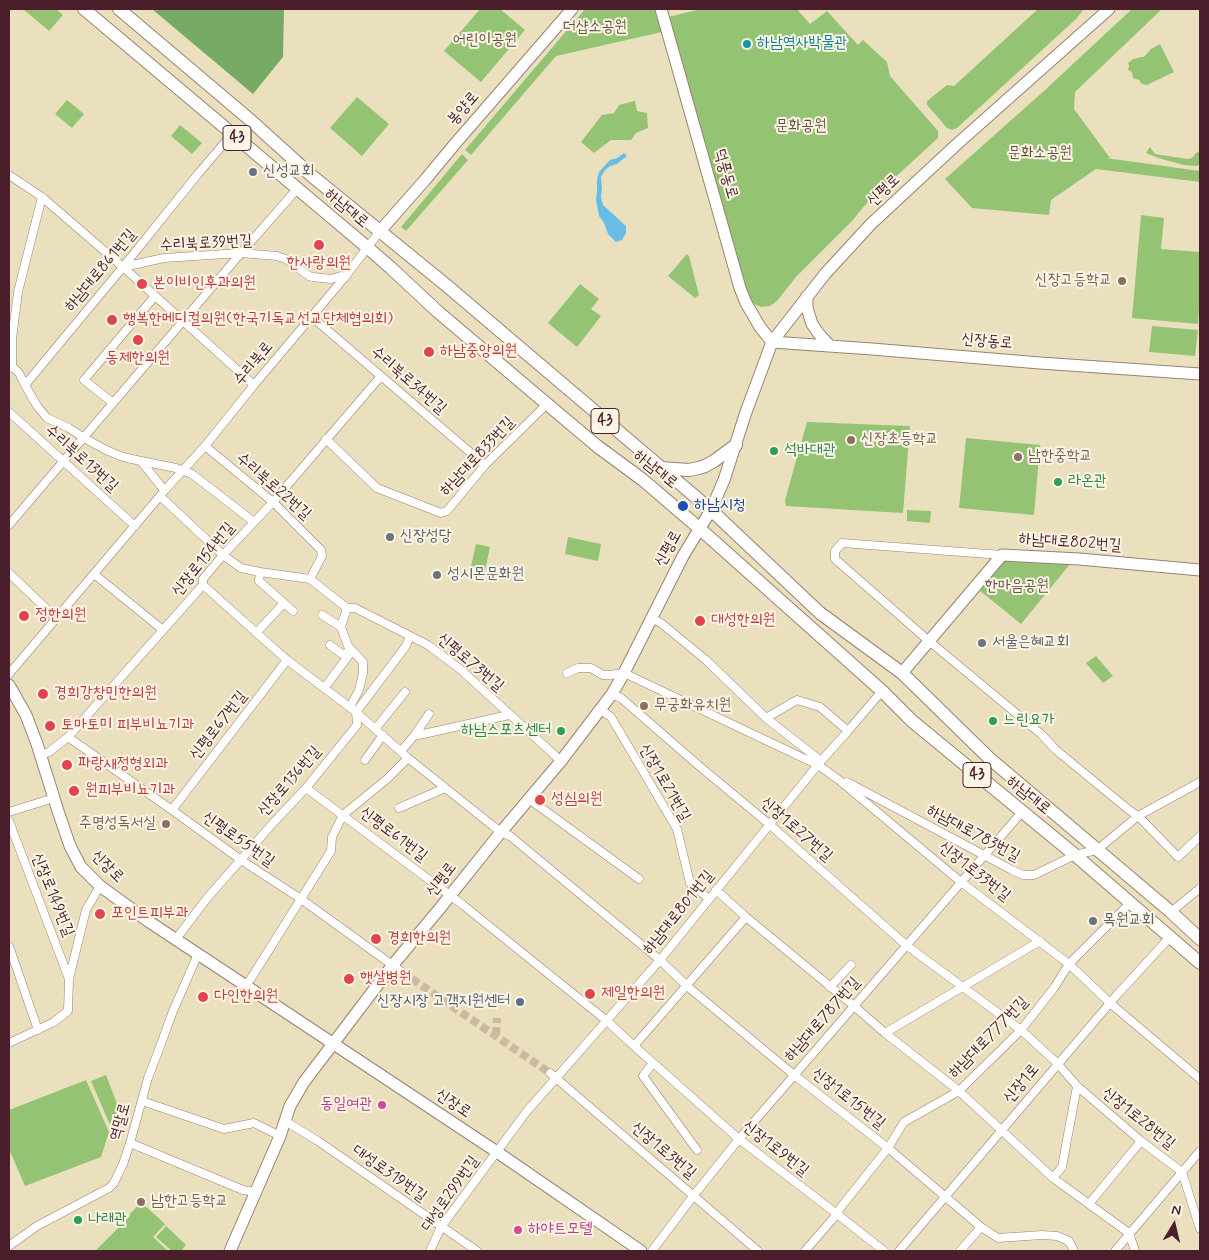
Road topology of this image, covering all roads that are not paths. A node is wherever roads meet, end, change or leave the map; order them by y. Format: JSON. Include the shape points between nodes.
{"nodes":[{"id":1,"x":84,"y":9,"type":"edge"},
{"id":2,"x":119,"y":9,"type":"edge"},
{"id":3,"x":572,"y":9,"type":"edge"},
{"id":4,"x":661,"y":9,"type":"edge"},
{"id":5,"x":1109,"y":9,"type":"edge"},
{"id":6,"x":232,"y":134,"type":"junction"},
{"id":7,"x":9,"y":175,"type":"edge"},
{"id":8,"x":298,"y":189,"type":"junction"},
{"id":9,"x":42,"y":197,"type":"junction"},
{"id":10,"x":380,"y":231,"type":"junction"},
{"id":11,"x":368,"y":248,"type":"junction"},
{"id":12,"x":241,"y":253,"type":"junction"},
{"id":13,"x":123,"y":267,"type":"junction"},
{"id":14,"x":345,"y":277,"type":"junction"},
{"id":15,"x":155,"y":296,"type":"junction"},
{"id":16,"x":806,"y":296,"type":"junction"},
{"id":17,"x":312,"y":317,"type":"junction"},
{"id":18,"x":183,"y":321,"type":"junction"},
{"id":19,"x":772,"y":342,"type":"junction"},
{"id":20,"x":830,"y":346,"type":"junction"},
{"id":21,"x":10,"y":368,"type":"edge"},
{"id":22,"x":1200,"y":374,"type":"edge"},
{"id":23,"x":381,"y":376,"type":"junction"},
{"id":24,"x":24,"y":385,"type":"junction"},
{"id":25,"x":254,"y":385,"type":"junction"},
{"id":26,"x":113,"y":403,"type":"junction"},
{"id":27,"x":547,"y":404,"type":"junction"},
{"id":28,"x":9,"y":412,"type":"edge"},
{"id":29,"x":84,"y":438,"type":"junction"},
{"id":30,"x":326,"y":439,"type":"junction"},
{"id":31,"x":736,"y":445,"type":"junction"},
{"id":32,"x":205,"y":446,"type":"junction"},
{"id":33,"x":141,"y":461,"type":"junction"},
{"id":34,"x":63,"y":462,"type":"junction"},
{"id":35,"x":485,"y":466,"type":"junction"},
{"id":36,"x":660,"y":468,"type":"junction"},
{"id":37,"x":183,"y":471,"type":"junction"},
{"id":38,"x":163,"y":493,"type":"junction"},
{"id":39,"x":272,"y":502,"type":"junction"},
{"id":40,"x":711,"y":510,"type":"junction"},
{"id":41,"x":254,"y":522,"type":"junction"},
{"id":42,"x":9,"y":525,"type":"edge"},
{"id":43,"x":134,"y":526,"type":"junction"},
{"id":44,"x":699,"y":528,"type":"junction"},
{"id":45,"x":223,"y":555,"type":"junction"},
{"id":46,"x":1002,"y":555,"type":"junction"},
{"id":47,"x":1200,"y":570,"type":"edge"},
{"id":48,"x":260,"y":572,"type":"junction"},
{"id":49,"x":9,"y":573,"type":"edge"},
{"id":50,"x":94,"y":574,"type":"junction"},
{"id":51,"x":310,"y":579,"type":"junction"},
{"id":52,"x":203,"y":585,"type":"junction"},
{"id":53,"x":284,"y":603,"type":"junction"},
{"id":54,"x":347,"y":608,"type":"junction"},
{"id":55,"x":293,"y":611,"type":"dead end"},
{"id":56,"x":322,"y":615,"type":"dead end"},
{"id":57,"x":56,"y":618,"type":"junction"},
{"id":58,"x":651,"y":618,"type":"junction"},
{"id":59,"x":340,"y":627,"type":"junction"},
{"id":60,"x":163,"y":630,"type":"junction"},
{"id":61,"x":256,"y":633,"type":"junction"},
{"id":62,"x":410,"y":636,"type":"junction"},
{"id":63,"x":930,"y":641,"type":"junction"},
{"id":64,"x":330,"y":645,"type":"dead end"},
{"id":65,"x":352,"y":651,"type":"junction"},
{"id":66,"x":287,"y":660,"type":"junction"},
{"id":67,"x":567,"y":673,"type":"dead end"},
{"id":68,"x":624,"y":673,"type":"junction"},
{"id":69,"x":902,"y":673,"type":"junction"},
{"id":70,"x":9,"y":674,"type":"edge"},
{"id":71,"x":9,"y":686,"type":"edge"},
{"id":72,"x":325,"y":687,"type":"junction"},
{"id":73,"x":882,"y":691,"type":"junction"},
{"id":74,"x":405,"y":692,"type":"dead end"},
{"id":75,"x":612,"y":694,"type":"junction"},
{"id":76,"x":600,"y":709,"type":"junction"},
{"id":77,"x":353,"y":710,"type":"junction"},
{"id":78,"x":429,"y":714,"type":"dead end"},
{"id":79,"x":509,"y":715,"type":"junction"},
{"id":80,"x":766,"y":718,"type":"junction"},
{"id":81,"x":376,"y":728,"type":"junction"},
{"id":82,"x":848,"y":731,"type":"junction"},
{"id":83,"x":383,"y":735,"type":"junction"},
{"id":84,"x":414,"y":736,"type":"junction"},
{"id":85,"x":68,"y":737,"type":"junction"},
{"id":86,"x":401,"y":751,"type":"junction"},
{"id":87,"x":41,"y":755,"type":"junction"},
{"id":88,"x":408,"y":758,"type":"junction"},
{"id":89,"x":364,"y":760,"type":"dead end"},
{"id":90,"x":561,"y":760,"type":"junction"},
{"id":91,"x":820,"y":763,"type":"junction"},
{"id":92,"x":839,"y":780,"type":"junction"},
{"id":93,"x":1200,"y":782,"type":"edge"},
{"id":94,"x":306,"y":788,"type":"junction"},
{"id":95,"x":445,"y":788,"type":"junction"},
{"id":96,"x":54,"y":798,"type":"junction"},
{"id":97,"x":529,"y":799,"type":"junction"},
{"id":98,"x":399,"y":808,"type":"dead end"},
{"id":99,"x":172,"y":810,"type":"junction"},
{"id":100,"x":9,"y":812,"type":"edge"},
{"id":101,"x":1022,"y":812,"type":"junction"},
{"id":102,"x":343,"y":815,"type":"junction"},
{"id":103,"x":1138,"y":816,"type":"junction"},
{"id":104,"x":9,"y":821,"type":"edge"},
{"id":105,"x":769,"y":824,"type":"junction"},
{"id":106,"x":501,"y":832,"type":"junction"},
{"id":107,"x":1200,"y":836,"type":"edge"},
{"id":108,"x":1097,"y":850,"type":"junction"},
{"id":109,"x":1075,"y":855,"type":"junction"},
{"id":110,"x":983,"y":856,"type":"junction"},
{"id":111,"x":241,"y":860,"type":"junction"},
{"id":112,"x":639,"y":879,"type":"dead end"},
{"id":113,"x":961,"y":882,"type":"junction"},
{"id":114,"x":100,"y":886,"type":"junction"},
{"id":115,"x":1200,"y":888,"type":"edge"},
{"id":116,"x":716,"y":890,"type":"junction"},
{"id":117,"x":450,"y":895,"type":"junction"},
{"id":118,"x":301,"y":899,"type":"junction"},
{"id":119,"x":709,"y":899,"type":"junction"},
{"id":120,"x":1130,"y":902,"type":"junction"},
{"id":121,"x":1171,"y":912,"type":"junction"},
{"id":122,"x":746,"y":917,"type":"junction"},
{"id":123,"x":1170,"y":937,"type":"junction"},
{"id":124,"x":176,"y":939,"type":"junction"},
{"id":125,"x":1200,"y":939,"type":"edge"},
{"id":126,"x":1040,"y":941,"type":"junction"},
{"id":127,"x":906,"y":945,"type":"junction"},
{"id":128,"x":9,"y":946,"type":"edge"},
{"id":129,"x":198,"y":954,"type":"junction"},
{"id":130,"x":660,"y":960,"type":"junction"},
{"id":131,"x":1200,"y":963,"type":"edge"},
{"id":132,"x":1069,"y":964,"type":"junction"},
{"id":133,"x":851,"y":965,"type":"dead end"},
{"id":134,"x":397,"y":969,"type":"junction"},
{"id":135,"x":69,"y":979,"type":"junction"},
{"id":136,"x":245,"y":985,"type":"junction"},
{"id":137,"x":687,"y":986,"type":"junction"},
{"id":138,"x":830,"y":987,"type":"junction"},
{"id":139,"x":962,"y":987,"type":"junction"},
{"id":140,"x":1110,"y":1003,"type":"junction"},
{"id":141,"x":854,"y":1006,"type":"junction"},
{"id":142,"x":607,"y":1021,"type":"junction"},
{"id":143,"x":38,"y":1030,"type":"junction"},
{"id":144,"x":1021,"y":1030,"type":"junction"},
{"id":145,"x":885,"y":1033,"type":"junction"},
{"id":146,"x":333,"y":1043,"type":"junction"},
{"id":147,"x":9,"y":1044,"type":"edge"},
{"id":148,"x":634,"y":1046,"type":"junction"},
{"id":149,"x":653,"y":1063,"type":"junction"},
{"id":150,"x":1058,"y":1064,"type":"junction"},
{"id":151,"x":553,"y":1075,"type":"junction"},
{"id":152,"x":794,"y":1075,"type":"junction"},
{"id":153,"x":1200,"y":1079,"type":"edge"},
{"id":154,"x":1077,"y":1086,"type":"junction"},
{"id":155,"x":959,"y":1091,"type":"junction"},
{"id":156,"x":142,"y":1101,"type":"junction"},
{"id":157,"x":285,"y":1120,"type":"junction"},
{"id":158,"x":1002,"y":1130,"type":"junction"},
{"id":159,"x":280,"y":1136,"type":"junction"},
{"id":160,"x":739,"y":1139,"type":"junction"},
{"id":161,"x":1141,"y":1141,"type":"junction"},
{"id":162,"x":130,"y":1143,"type":"junction"},
{"id":163,"x":888,"y":1148,"type":"junction"},
{"id":164,"x":697,"y":1150,"type":"dead end"},
{"id":165,"x":1200,"y":1151,"type":"edge"},
{"id":166,"x":497,"y":1152,"type":"junction"},
{"id":167,"x":1182,"y":1172,"type":"junction"},
{"id":168,"x":1054,"y":1178,"type":"junction"},
{"id":169,"x":256,"y":1192,"type":"junction"},
{"id":170,"x":694,"y":1195,"type":"junction"},
{"id":171,"x":945,"y":1197,"type":"junction"},
{"id":172,"x":1089,"y":1204,"type":"junction"},
{"id":173,"x":837,"y":1214,"type":"junction"},
{"id":174,"x":441,"y":1227,"type":"junction"},
{"id":175,"x":981,"y":1227,"type":"junction"},
{"id":176,"x":1200,"y":1229,"type":"edge"},
{"id":177,"x":1129,"y":1233,"type":"junction"},
{"id":178,"x":9,"y":1246,"type":"edge"},
{"id":179,"x":230,"y":1251,"type":"edge"},
{"id":180,"x":430,"y":1251,"type":"edge"},
{"id":181,"x":477,"y":1251,"type":"edge"},
{"id":182,"x":641,"y":1251,"type":"edge"},
{"id":183,"x":652,"y":1251,"type":"edge"},
{"id":184,"x":758,"y":1251,"type":"edge"},
{"id":185,"x":804,"y":1251,"type":"edge"},
{"id":186,"x":884,"y":1251,"type":"edge"},
{"id":187,"x":899,"y":1251,"type":"edge"},
{"id":188,"x":960,"y":1251,"type":"edge"},
{"id":189,"x":1074,"y":1251,"type":"edge"},
{"id":190,"x":1114,"y":1251,"type":"edge"},
{"id":191,"x":1135,"y":1251,"type":"edge"}],
"edges":[{"from":1,"to":6,"type":"main road","name":"하남대로","number":"43"},
{"from":2,"to":10,"type":"main road","name":"하남대로","number":"43"},
{"from":3,"to":10,"type":"street","name":"봉양로"},
{"from":4,"to":19,"type":"street","name":"덕풍동로","via":[[740,288],[760,327]]},
{"from":5,"to":16,"type":"street","name":"신평로","via":[[871,224]]},
{"from":6,"to":8,"type":"main road","name":"하남대로","number":"43"},
{"from":6,"to":13,"type":"street","name":"하남대로861번길"},
{"from":7,"to":9,"type":"street"},
{"from":8,"to":11,"type":"main road","name":"하남대로","number":"43"},
{"from":8,"to":12,"type":"street"},
{"from":9,"to":13,"type":"street"},
{"from":9,"to":21,"type":"street","via":[[18,292]]},
{"from":10,"to":11,"type":"street","name":"수리북로"},
{"from":10,"to":36,"type":"main road","name":"하남대로","number":"43"},
{"from":11,"to":14,"type":"street","name":"수리북로"},
{"from":11,"to":27,"type":"main road","name":"하남대로","number":"43"},
{"from":12,"to":13,"type":"street","name":"수리북로39번길","via":[[164,258]]},
{"from":12,"to":14,"type":"street","name":"수리북로39번길","via":[[277,256],[313,277]]},
{"from":12,"to":18,"type":"street"},
{"from":13,"to":15,"type":"street"},
{"from":13,"to":24,"type":"street","name":"하남대로861번길"},
{"from":14,"to":17,"type":"street","name":"수리북로"},
{"from":15,"to":18,"type":"street"},
{"from":15,"to":26,"type":"street","via":[[84,380]]},
{"from":16,"to":19,"type":"street","name":"신평로"},
{"from":16,"to":20,"type":"street","via":[[812,324]]},
{"from":17,"to":23,"type":"street","name":"수리북로34번길"},
{"from":17,"to":25,"type":"street","name":"수리북로"},
{"from":18,"to":25,"type":"street"},
{"from":18,"to":26,"type":"street"},
{"from":19,"to":20,"type":"street","name":"신장동로"},
{"from":19,"to":31,"type":"street","name":"신평로"},
{"from":20,"to":22,"type":"street","name":"신장동로"},
{"from":21,"to":24,"type":"street","via":[[19,372]]},
{"from":23,"to":30,"type":"street","name":"신장로154번길"},
{"from":23,"to":35,"type":"street","name":"수리북로34번길"},
{"from":24,"to":29,"type":"street","via":[[47,418]]},
{"from":25,"to":32,"type":"street","name":"수리북로"},
{"from":26,"to":29,"type":"street"},
{"from":27,"to":35,"type":"street","name":"하남대로833번길"},
{"from":27,"to":44,"type":"main road","name":"하남대로","number":"43"},
{"from":28,"to":34,"type":"street","name":"수리북로13번길"},
{"from":29,"to":33,"type":"street","via":[[123,457]]},
{"from":29,"to":34,"type":"street"},
{"from":30,"to":35,"type":"street","name":"하남대로833번길","via":[[377,488],[441,513],[447,511]]},
{"from":30,"to":39,"type":"street","name":"신장로154번길"},
{"from":31,"to":36,"type":"main road","via":[[699,468]]},
{"from":31,"to":40,"type":"street","name":"신평로"},
{"from":32,"to":37,"type":"street","name":"수리북로"},
{"from":32,"to":39,"type":"street","name":"수리북로22번길"},
{"from":33,"to":37,"type":"street"},
{"from":33,"to":38,"type":"street"},
{"from":34,"to":42,"type":"street"},
{"from":34,"to":43,"type":"street","name":"수리북로13번길"},
{"from":36,"to":40,"type":"main road","name":"하남대로","number":"43"},
{"from":37,"to":38,"type":"street","name":"수리북로"},
{"from":37,"to":41,"type":"street","via":[[202,481]]},
{"from":38,"to":43,"type":"street","name":"수리북로"},
{"from":38,"to":45,"type":"street"},
{"from":39,"to":41,"type":"street","name":"신장로154번길"},
{"from":39,"to":51,"type":"street","name":"수리북로22번길","via":[[321,550],[322,556]]},
{"from":40,"to":44,"type":"street","name":"신평로"},
{"from":40,"to":69,"type":"main road","name":"하남대로","number":"43","via":[[820,613]]},
{"from":41,"to":45,"type":"street","name":"신장로154번길"},
{"from":43,"to":50,"type":"street","name":"수리북로"},
{"from":44,"to":58,"type":"street","name":"신평로"},
{"from":44,"to":73,"type":"main road","name":"하남대로","number":"43"},
{"from":45,"to":48,"type":"street","via":[[241,568]]},
{"from":45,"to":52,"type":"street","name":"신장로154번길","via":[[203,579]]},
{"from":46,"to":47,"type":"street","name":"하남대로802번길"},
{"from":46,"to":63,"type":"street","name":"하남대로802번길"},
{"from":46,"to":63,"type":"street","via":[[842,543],[835,551],[835,559]]},
{"from":48,"to":51,"type":"street"},
{"from":48,"to":53,"type":"street","via":[[259,581]]},
{"from":49,"to":57,"type":"street"},
{"from":50,"to":57,"type":"street","name":"수리북로"},
{"from":50,"to":60,"type":"street"},
{"from":51,"to":54,"type":"street","name":"신평로73번길"},
{"from":52,"to":60,"type":"street","name":"신장로154번길"},
{"from":52,"to":61,"type":"street"},
{"from":53,"to":55,"type":"street"},
{"from":53,"to":61,"type":"street"},
{"from":54,"to":59,"type":"street"},
{"from":54,"to":62,"type":"street","name":"신평로73번길","via":[[356,608]]},
{"from":56,"to":59,"type":"street"},
{"from":57,"to":70,"type":"street","name":"수리북로"},
{"from":58,"to":68,"type":"street","name":"신평로"},
{"from":58,"to":80,"type":"street","name":"신장1로33번길","via":[[706,660]]},
{"from":59,"to":65,"type":"street"},
{"from":60,"to":85,"type":"street","name":"신장로154번길"},
{"from":61,"to":66,"type":"street"},
{"from":62,"to":77,"type":"street","name":"신장로136번길","via":[[406,646]]},
{"from":62,"to":79,"type":"street","name":"신평로73번길","via":[[428,644],[460,669]]},
{"from":63,"to":69,"type":"street","name":"하남대로802번길"},
{"from":63,"to":103,"type":"street"},
{"from":64,"to":65,"type":"street","via":[[342,654]]},
{"from":65,"to":72,"type":"street"},
{"from":65,"to":77,"type":"street","via":[[363,662]]},
{"from":66,"to":72,"type":"street"},
{"from":66,"to":99,"type":"street","name":"신평로67번길"},
{"from":67,"to":68,"type":"street","via":[[578,668],[592,668],[603,675]]},
{"from":68,"to":75,"type":"street","name":"신평로"},
{"from":68,"to":91,"type":"street"},
{"from":69,"to":108,"type":"main road","name":"하남대로","number":"43","via":[[989,758]]},
{"from":71,"to":87,"type":"street","name":"신장로","via":[[26,715]]},
{"from":72,"to":77,"type":"street"},
{"from":73,"to":82,"type":"street","name":"하남대로801번길"},
{"from":73,"to":101,"type":"main road","name":"하남대로","number":"43","via":[[912,722]]},
{"from":74,"to":81,"type":"street"},
{"from":75,"to":76,"type":"street","name":"신평로"},
{"from":75,"to":105,"type":"street","name":"신장1로27번길","via":[[621,698]]},
{"from":76,"to":90,"type":"street","name":"신평로"},
{"from":76,"to":119,"type":"street","name":"신장1로21번길","via":[[611,718],[676,829],[690,883]]},
{"from":77,"to":81,"type":"street"},
{"from":77,"to":94,"type":"street","name":"신장로136번길","via":[[357,725]]},
{"from":78,"to":84,"type":"street"},
{"from":79,"to":84,"type":"street"},
{"from":79,"to":90,"type":"street","name":"신평로73번길"},
{"from":80,"to":82,"type":"street","via":[[798,700],[820,706]]},
{"from":80,"to":91,"type":"street","name":"신장1로33번길"},
{"from":81,"to":83,"type":"street"},
{"from":82,"to":91,"type":"street","name":"하남대로801번길"},
{"from":83,"to":86,"type":"street"},
{"from":83,"to":89,"type":"street"},
{"from":84,"to":86,"type":"street"},
{"from":85,"to":87,"type":"street","name":"신장로154번길"},
{"from":85,"to":99,"type":"street","name":"신평로55번길"},
{"from":86,"to":88,"type":"street"},
{"from":87,"to":96,"type":"street","name":"신장로"},
{"from":88,"to":95,"type":"street"},
{"from":88,"to":102,"type":"street","name":"신평로61번길"},
{"from":90,"to":97,"type":"street","name":"신평로"},
{"from":91,"to":92,"type":"street","name":"신장1로33번길"},
{"from":91,"to":105,"type":"street","name":"하남대로801번길"},
{"from":92,"to":110,"type":"street","name":"하남대로783번길","via":[[849,782]]},
{"from":92,"to":113,"type":"street","name":"신장1로33번길"},
{"from":93,"to":103,"type":"street"},
{"from":94,"to":102,"type":"street","name":"신평로61번길"},
{"from":94,"to":111,"type":"street","name":"신장로136번길"},
{"from":95,"to":98,"type":"street"},
{"from":95,"to":106,"type":"street"},
{"from":96,"to":100,"type":"street"},
{"from":96,"to":114,"type":"street","name":"신장로","via":[[76,858]]},
{"from":97,"to":106,"type":"street","name":"신평로"},
{"from":97,"to":112,"type":"street"},
{"from":99,"to":111,"type":"street","name":"신평로55번길"},
{"from":101,"to":109,"type":"main road","name":"하남대로","number":"43"},
{"from":101,"to":110,"type":"street","name":"하남대로787번길"},
{"from":102,"to":117,"type":"street","name":"신평로61번길"},
{"from":102,"to":118,"type":"street","name":"신평로61번길","via":[[332,837],[331,851]]},
{"from":103,"to":107,"type":"street","via":[[1178,857]]},
{"from":103,"to":108,"type":"street"},
{"from":104,"to":135,"type":"street","name":"신장로149번길"},
{"from":105,"to":116,"type":"street","name":"하남대로801번길"},
{"from":105,"to":127,"type":"street","name":"신장1로27번길"},
{"from":106,"to":117,"type":"street","name":"신평로"},
{"from":106,"to":130,"type":"street","name":"신장1로15번길","via":[[510,836]]},
{"from":108,"to":109,"type":"street","name":"하남대로783번길"},
{"from":108,"to":121,"type":"main road","name":"하남대로","number":"43"},
{"from":109,"to":110,"type":"street","name":"하남대로783번길","via":[[1034,876],[1022,875]]},
{"from":109,"to":120,"type":"main road","name":"하남대로","number":"43"},
{"from":110,"to":113,"type":"street","name":"하남대로787번길"},
{"from":111,"to":118,"type":"street","name":"신평로55번길"},
{"from":111,"to":124,"type":"street","name":"신장로136번길"},
{"from":113,"to":126,"type":"street","name":"신장1로33번길"},
{"from":113,"to":127,"type":"street","name":"하남대로787번길"},
{"from":114,"to":124,"type":"street","name":"신장로"},
{"from":114,"to":135,"type":"street","via":[[86,910]]},
{"from":115,"to":121,"type":"street"},
{"from":116,"to":119,"type":"street","name":"하남대로801번길"},
{"from":116,"to":122,"type":"street"},
{"from":117,"to":134,"type":"street","name":"신평로"},
{"from":117,"to":142,"type":"street","name":"신장1로9번길"},
{"from":118,"to":134,"type":"street","name":"신평로55번길"},
{"from":118,"to":136,"type":"street"},
{"from":119,"to":130,"type":"street","name":"하남대로801번길"},
{"from":120,"to":123,"type":"main road","name":"하남대로","number":"43"},
{"from":120,"to":132,"type":"street","name":"하남대로777번길"},
{"from":121,"to":125,"type":"main road","name":"하남대로","number":"43"},
{"from":122,"to":137,"type":"street"},
{"from":122,"to":138,"type":"street"},
{"from":123,"to":131,"type":"main road","name":"하남대로","number":"43"},
{"from":123,"to":140,"type":"street","name":"신장1로"},
{"from":124,"to":129,"type":"street","name":"신장로"},
{"from":126,"to":132,"type":"street","name":"신장1로33번길"},
{"from":126,"to":139,"type":"street"},
{"from":127,"to":139,"type":"street","name":"신장1로27번길"},
{"from":127,"to":141,"type":"street","name":"하남대로787번길"},
{"from":128,"to":143,"type":"street"},
{"from":129,"to":136,"type":"street","name":"신장로"},
{"from":129,"to":156,"type":"street","name":"역말로","via":[[172,1012]]},
{"from":130,"to":137,"type":"street","name":"신장1로15번길"},
{"from":130,"to":142,"type":"street","name":"하남대로801번길"},
{"from":132,"to":140,"type":"street","name":"신장1로33번길"},
{"from":132,"to":144,"type":"street","name":"하남대로777번길"},
{"from":133,"to":138,"type":"street"},
{"from":134,"to":146,"type":"street","name":"신평로"},
{"from":135,"to":143,"type":"street","via":[[68,1011]]},
{"from":136,"to":146,"type":"street","name":"신장로"},
{"from":137,"to":148,"type":"street"},
{"from":137,"to":152,"type":"street","name":"신장1로15번길"},
{"from":138,"to":141,"type":"street"},
{"from":139,"to":144,"type":"street","name":"신장1로27번길"},
{"from":139,"to":145,"type":"street"},
{"from":140,"to":150,"type":"street","name":"신장1로"},
{"from":140,"to":153,"type":"street","name":"신장1로33번길"},
{"from":141,"to":145,"type":"street"},
{"from":141,"to":152,"type":"street","name":"하남대로787번길"},
{"from":142,"to":148,"type":"street","name":"신장1로9번길"},
{"from":142,"to":151,"type":"street","name":"하남대로801번길"},
{"from":143,"to":147,"type":"street"},
{"from":144,"to":150,"type":"street","name":"신장1로27번길"},
{"from":144,"to":155,"type":"street","name":"하남대로777번길"},
{"from":145,"to":155,"type":"street"},
{"from":146,"to":157,"type":"street","name":"신평로","via":[[304,1082]]},
{"from":146,"to":166,"type":"street","name":"신장로"},
{"from":148,"to":149,"type":"street","name":"신장1로9번길"},
{"from":149,"to":160,"type":"street","name":"신장1로9번길"},
{"from":149,"to":164,"type":"street","via":[[643,1076]]},
{"from":150,"to":154,"type":"street","name":"신장1로28번길"},
{"from":150,"to":158,"type":"street","name":"신장1로"},
{"from":151,"to":166,"type":"street","name":"하남대로801번길"},
{"from":151,"to":170,"type":"street","name":"신장1로3번길"},
{"from":152,"to":160,"type":"street","name":"하남대로787번길"},
{"from":152,"to":163,"type":"street","name":"신장1로15번길"},
{"from":154,"to":161,"type":"street","name":"신장1로28번길"},
{"from":154,"to":168,"type":"street","via":[[1062,1167]]},
{"from":155,"to":158,"type":"street"},
{"from":155,"to":163,"type":"street","name":"하남대로777번길","via":[[904,1122]]},
{"from":156,"to":159,"type":"street","via":[[224,1129],[254,1123]]},
{"from":156,"to":162,"type":"street","name":"역말로"},
{"from":157,"to":159,"type":"street","name":"신평로"},
{"from":157,"to":174,"type":"street","name":"대성로319번길"},
{"from":158,"to":168,"type":"street"},
{"from":158,"to":171,"type":"street","name":"신장1로"},
{"from":159,"to":169,"type":"street","name":"신평로"},
{"from":160,"to":170,"type":"street","name":"하남대로787번길"},
{"from":160,"to":173,"type":"street","name":"신장1로9번길"},
{"from":161,"to":167,"type":"street","name":"신장1로28번길"},
{"from":161,"to":172,"type":"street"},
{"from":162,"to":169,"type":"street","via":[[243,1190]]},
{"from":162,"to":178,"type":"street","name":"역말로","via":[[123,1164],[109,1188],[37,1226]]},
{"from":163,"to":171,"type":"street","name":"신장1로15번길"},
{"from":163,"to":173,"type":"street","name":"하남대로777번길"},
{"from":165,"to":167,"type":"street"},
{"from":166,"to":174,"type":"street","name":"대성로299번길"},
{"from":166,"to":182,"type":"street","name":"신장로"},
{"from":167,"to":176,"type":"street","name":"신장1로28번길"},
{"from":167,"to":177,"type":"street"},
{"from":168,"to":172,"type":"street"},
{"from":169,"to":179,"type":"street","name":"신평로"},
{"from":170,"to":183,"type":"street","name":"하남대로787번길"},
{"from":170,"to":184,"type":"street","name":"신장1로3번길"},
{"from":171,"to":175,"type":"street","name":"신장1로15번길"},
{"from":171,"to":187,"type":"street","name":"신장1로"},
{"from":172,"to":177,"type":"street"},
{"from":173,"to":185,"type":"street","name":"하남대로777번길"},
{"from":173,"to":186,"type":"street","name":"신장1로9번길"},
{"from":174,"to":180,"type":"street","name":"대성로299번길"},
{"from":174,"to":181,"type":"street","name":"대성로319번길"},
{"from":175,"to":188,"type":"street"},
{"from":175,"to":189,"type":"street","name":"신장1로15번길","via":[[998,1238],[1057,1236],[1069,1241]]},
{"from":177,"to":190,"type":"street"},
{"from":177,"to":191,"type":"street"}]}
